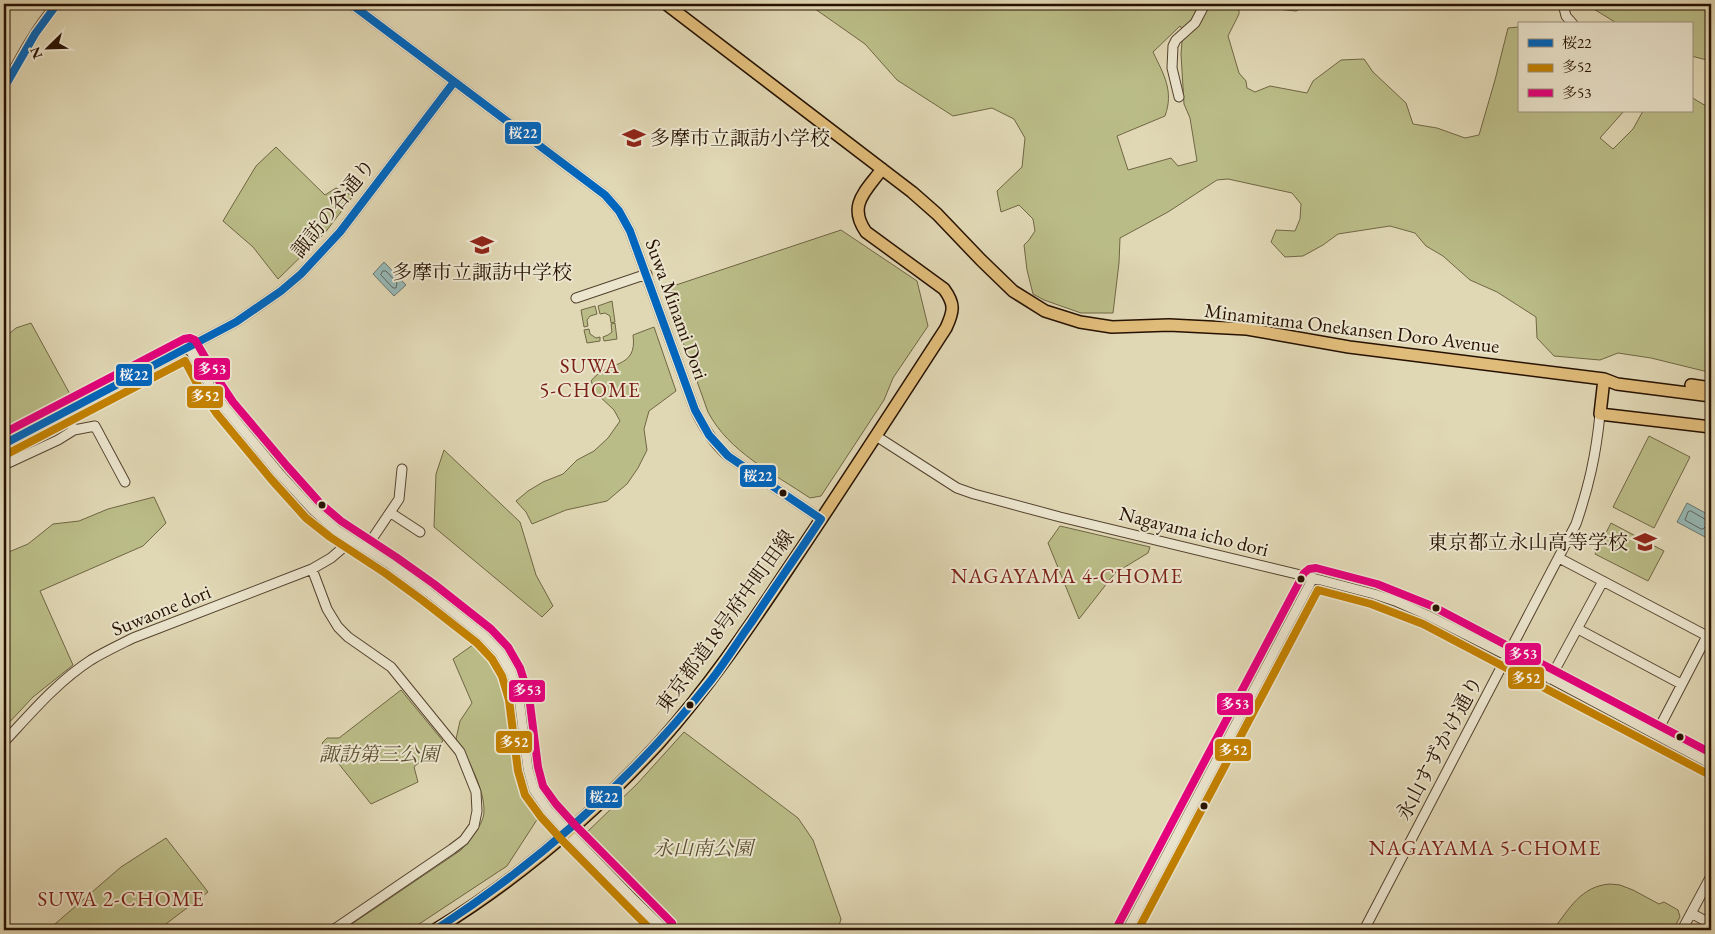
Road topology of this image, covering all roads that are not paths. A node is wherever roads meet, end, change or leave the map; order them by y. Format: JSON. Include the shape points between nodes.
{"nodes":[{"id":1,"x":57,"y":4,"type":"edge"},
{"id":2,"x":350,"y":4,"type":"edge"},
{"id":3,"x":666,"y":4,"type":"edge"},
{"id":4,"x":1205,"y":4,"type":"edge"},
{"id":5,"x":1563,"y":4,"type":"edge"},
{"id":6,"x":1571,"y":22,"type":"edge"},
{"id":7,"x":454,"y":82,"type":"junction"},
{"id":8,"x":4,"y":88,"type":"edge"},
{"id":9,"x":1179,"y":97,"type":"dead end"},
{"id":10,"x":882,"y":169,"type":"junction"},
{"id":11,"x":647,"y":274,"type":"junction"},
{"id":12,"x":576,"y":298,"type":"dead end"},
{"id":13,"x":189,"y":348,"type":"junction"},
{"id":14,"x":1604,"y":379,"type":"junction"},
{"id":15,"x":1711,"y":388,"type":"edge"},
{"id":16,"x":1711,"y":396,"type":"edge"},
{"id":17,"x":65,"y":412,"type":"junction"},
{"id":18,"x":1600,"y":414,"type":"junction"},
{"id":19,"x":1711,"y":427,"type":"edge"},
{"id":20,"x":74,"y":430,"type":"junction"},
{"id":21,"x":876,"y":436,"type":"junction"},
{"id":22,"x":4,"y":444,"type":"edge"},
{"id":23,"x":4,"y":464,"type":"edge"},
{"id":24,"x":402,"y":469,"type":"dead end"},
{"id":25,"x":126,"y":482,"type":"dead end"},
{"id":26,"x":391,"y":513,"type":"junction"},
{"id":27,"x":822,"y":519,"type":"junction"},
{"id":28,"x":420,"y":532,"type":"dead end"},
{"id":29,"x":352,"y":540,"type":"junction"},
{"id":30,"x":366,"y":548,"type":"junction"},
{"id":31,"x":1559,"y":558,"type":"junction"},
{"id":32,"x":312,"y":569,"type":"junction"},
{"id":33,"x":1313,"y":578,"type":"junction"},
{"id":34,"x":1603,"y":581,"type":"junction"},
{"id":35,"x":1578,"y":629,"type":"junction"},
{"id":36,"x":1709,"y":637,"type":"edge"},
{"id":37,"x":1508,"y":656,"type":"junction"},
{"id":38,"x":1550,"y":679,"type":"junction"},
{"id":39,"x":1682,"y":684,"type":"junction"},
{"id":40,"x":1656,"y":734,"type":"junction"},
{"id":41,"x":4,"y":742,"type":"edge"},
{"id":42,"x":1711,"y":752,"type":"edge"},
{"id":43,"x":1709,"y":763,"type":"edge"},
{"id":44,"x":568,"y":832,"type":"junction"},
{"id":45,"x":1711,"y":876,"type":"edge"},
{"id":46,"x":1692,"y":913,"type":"junction"},
{"id":47,"x":1711,"y":924,"type":"edge"},
{"id":48,"x":333,"y":930,"type":"edge"},
{"id":49,"x":435,"y":930,"type":"edge"},
{"id":50,"x":665,"y":930,"type":"edge"},
{"id":51,"x":1127,"y":930,"type":"edge"},
{"id":52,"x":1364,"y":930,"type":"edge"},
{"id":53,"x":1682,"y":930,"type":"edge"}],
"edges":[{"from":1,"to":8,"type":"street","via":[[34,33]]},
{"from":2,"to":7,"type":"street","name":"Suwa Minami Dori"},
{"from":3,"to":10,"type":"main road","name":"Minamitama Onekansen Doro Avenue"},
{"from":4,"to":9,"type":"street","via":[[1195,23],[1173,46],[1172,68]]},
{"from":5,"to":6,"type":"street"},
{"from":7,"to":11,"type":"street","name":"Suwa Minami Dori","via":[[605,195],[628,226]]},
{"from":7,"to":13,"type":"street","name":"諏訪の谷通り","via":[[318,258],[266,303]]},
{"from":10,"to":14,"type":"main road","name":"Minamitama Onekansen Doro Avenue","via":[[937,214],[1012,290],[1046,311],[1080,322],[1112,327],[1169,325],[1240,329],[1349,347]]},
{"from":10,"to":21,"type":"main road","name":"東京都道18号府中町田線","via":[[861,196],[857,216],[860,223],[866,232],[944,288],[953,308],[946,328]]},
{"from":11,"to":12,"type":"street"},
{"from":11,"to":27,"type":"street","name":"Suwa Minami Dori","via":[[704,430],[728,456]]},
{"from":13,"to":17,"type":"street","name":"諏訪の谷通り"},
{"from":13,"to":29,"type":"street","via":[[225,408],[273,466],[313,510]]},
{"from":14,"to":15,"type":"main road","name":"Minamitama Onekansen Doro Avenue","via":[[1618,377]]},
{"from":14,"to":16,"type":"main road","name":"Minamitama Onekansen Doro Avenue","via":[[1617,384]]},
{"from":14,"to":18,"type":"main road"},
{"from":17,"to":20,"type":"street"},
{"from":17,"to":22,"type":"street","name":"諏訪の谷通り"},
{"from":18,"to":19,"type":"main road"},
{"from":18,"to":31,"type":"street","name":"永山すずかけ通り","via":[[1589,487]]},
{"from":20,"to":23,"type":"street"},
{"from":20,"to":25,"type":"street","via":[[95,426]]},
{"from":21,"to":27,"type":"main road","name":"東京都道18号府中町田線"},
{"from":21,"to":33,"type":"street","name":"Nagayama icho dori","via":[[956,488],[974,494]]},
{"from":24,"to":26,"type":"street","via":[[399,500]]},
{"from":26,"to":28,"type":"street"},
{"from":26,"to":30,"type":"street"},
{"from":27,"to":44,"type":"main road","name":"東京都道18号府中町田線","via":[[710,680],[660,742]]},
{"from":29,"to":30,"type":"street"},
{"from":29,"to":32,"type":"street","name":"Suwaone dori"},
{"from":30,"to":44,"type":"street","via":[[428,592],[484,636],[500,653],[511,672],[519,698],[534,790]]},
{"from":31,"to":34,"type":"street"},
{"from":31,"to":37,"type":"street","name":"永山すずかけ通り"},
{"from":32,"to":41,"type":"street","name":"Suwaone dori","via":[[133,638],[106,652],[61,683]]},
{"from":32,"to":48,"type":"street","via":[[338,628],[391,667],[460,752],[478,801],[477,820],[464,840]]},
{"from":33,"to":37,"type":"street","name":"Nagayama icho dori","via":[[1395,601]]},
{"from":33,"to":51,"type":"street"},
{"from":34,"to":35,"type":"street"},
{"from":34,"to":36,"type":"street"},
{"from":35,"to":38,"type":"street"},
{"from":35,"to":39,"type":"street"},
{"from":36,"to":39,"type":"street"},
{"from":37,"to":38,"type":"street","name":"Nagayama icho dori"},
{"from":37,"to":52,"type":"street","name":"永山すずかけ通り"},
{"from":38,"to":40,"type":"street","name":"Nagayama icho dori"},
{"from":39,"to":40,"type":"street"},
{"from":40,"to":43,"type":"street","name":"Nagayama icho dori"},
{"from":42,"to":43,"type":"street"},
{"from":44,"to":49,"type":"main road","name":"東京都道18号府中町田線","via":[[491,894]]},
{"from":44,"to":50,"type":"street"},
{"from":45,"to":46,"type":"street"},
{"from":46,"to":47,"type":"street"},
{"from":46,"to":53,"type":"street"}]}
